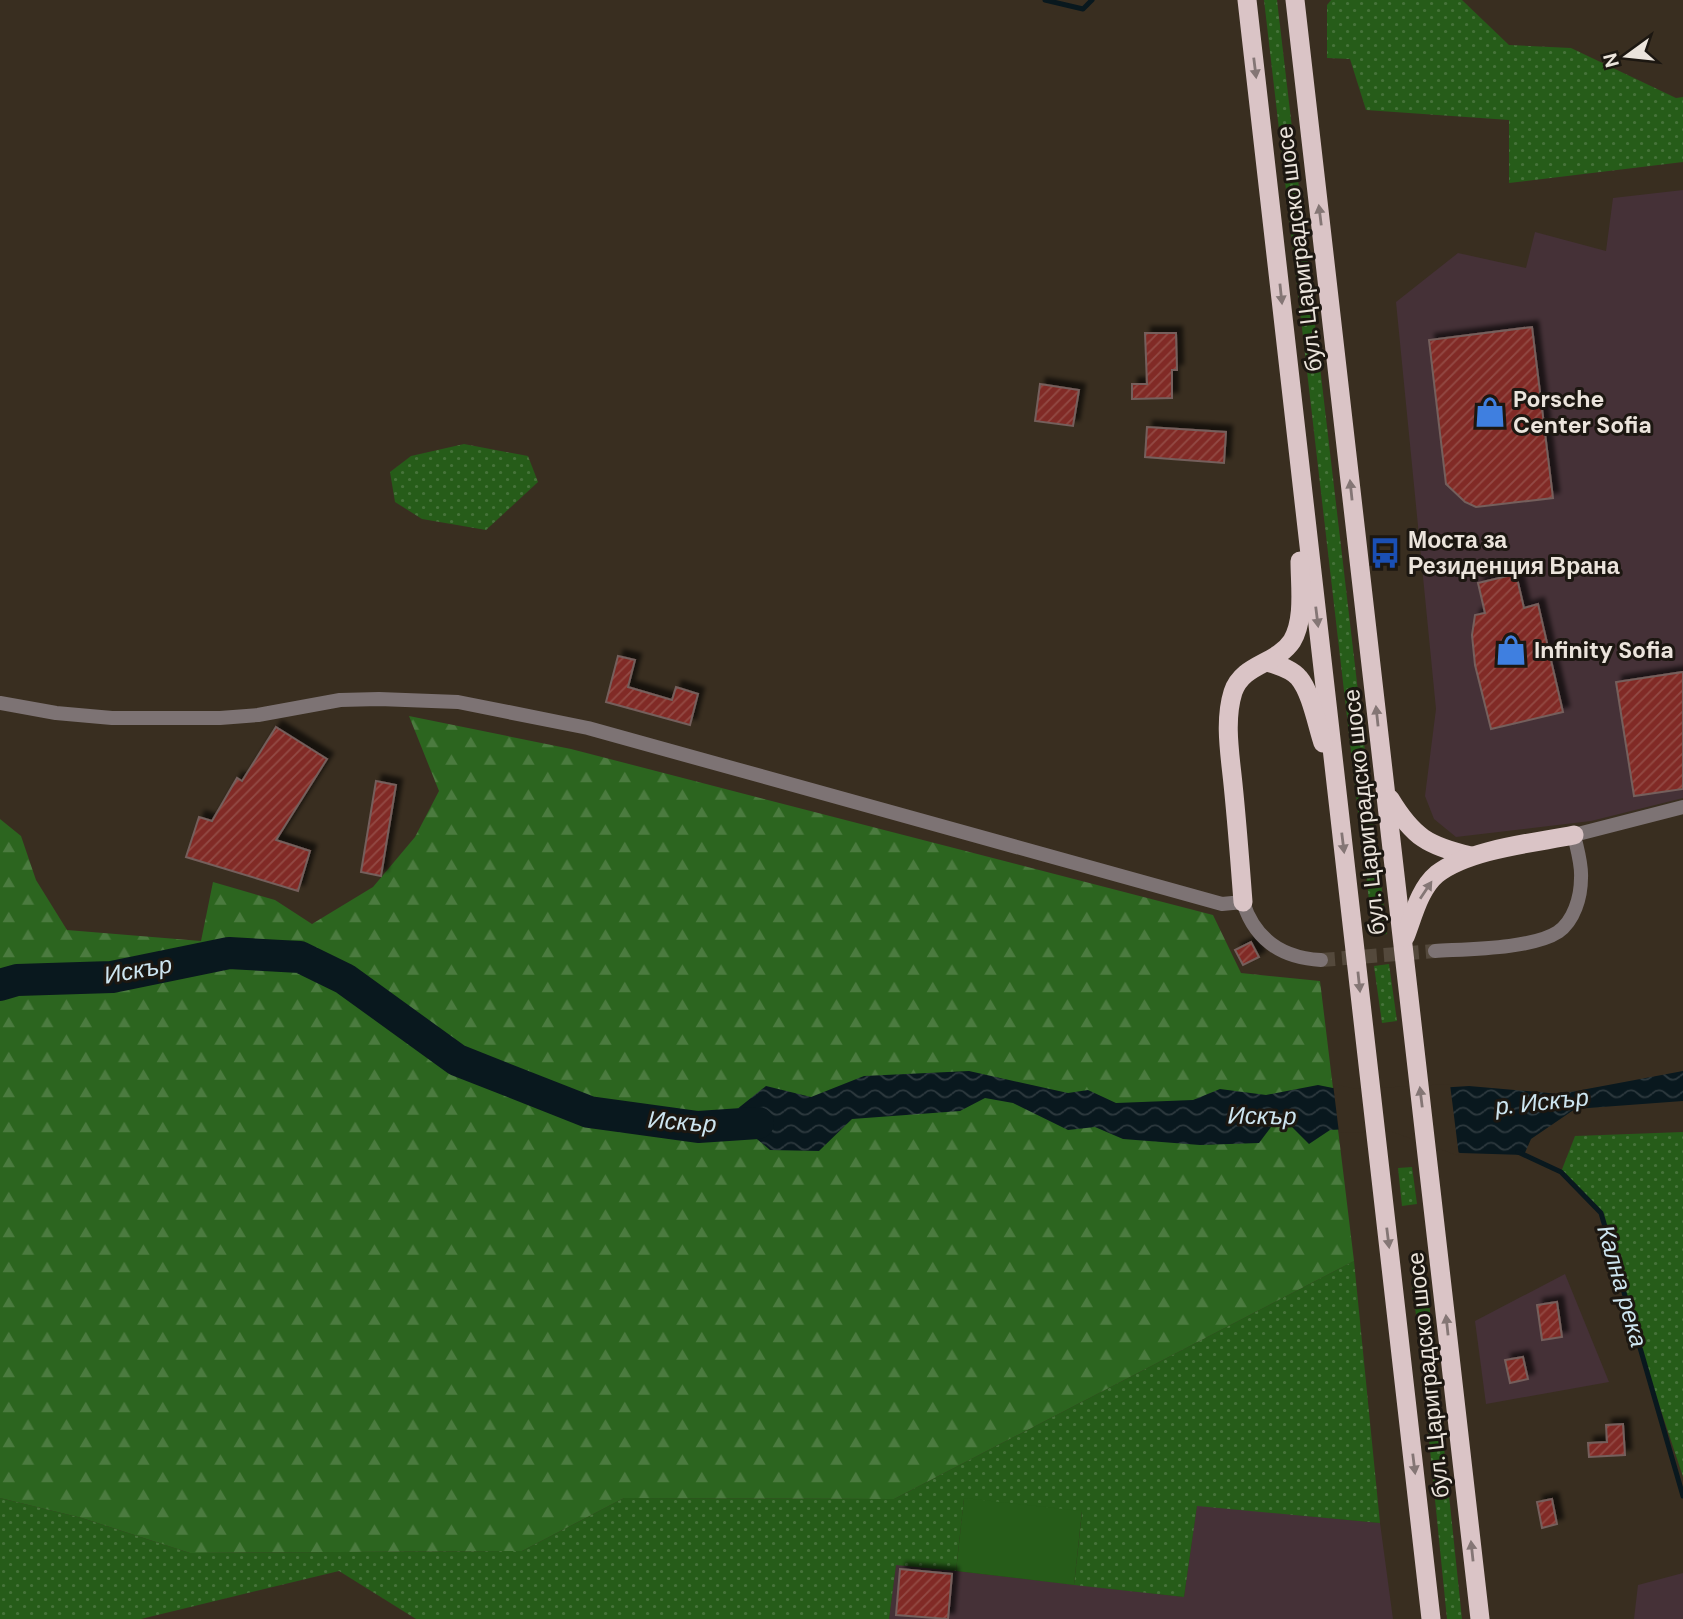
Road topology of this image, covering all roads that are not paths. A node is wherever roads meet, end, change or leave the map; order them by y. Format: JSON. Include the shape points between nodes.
{"nodes":[{"id":1,"x":1247,"y":0,"type":"edge"},
{"id":2,"x":1295,"y":0,"type":"edge"},
{"id":3,"x":1302,"y":490,"type":"junction"},
{"id":4,"x":1268,"y":662,"type":"junction"},
{"id":5,"x":0,"y":703,"type":"edge"},
{"id":6,"x":1336,"y":783,"type":"junction"},
{"id":7,"x":1386,"y":793,"type":"junction"},
{"id":8,"x":1683,"y":807,"type":"edge"},
{"id":9,"x":1574,"y":835,"type":"junction"},
{"id":10,"x":1471,"y":856,"type":"junction"},
{"id":11,"x":1244,"y":902,"type":"junction"},
{"id":12,"x":1403,"y":942,"type":"junction"},
{"id":13,"x":1435,"y":951,"type":"tunnel mouth"},
{"id":14,"x":1321,"y":960,"type":"tunnel mouth"},
{"id":15,"x":1431,"y":1619,"type":"edge"},
{"id":16,"x":1480,"y":1619,"type":"edge"}],
"edges":[{"from":1,"to":3,"type":"highway","name":"бул. Цариградско шосе","one_way":true},
{"from":7,"to":2,"type":"highway","name":"бул. Цариградско шосе","one_way":true},
{"from":3,"to":4,"type":"highway","via":[[1299,622],[1292,641]]},
{"from":3,"to":6,"type":"highway","name":"бул. Цариградско шосе","one_way":true},
{"from":4,"to":6,"type":"highway","via":[[1291,671],[1305,688]]},
{"from":4,"to":11,"type":"highway","via":[[1239,679],[1230,704]]},
{"from":5,"to":11,"type":"street","via":[[112,718],[220,718],[258,716],[340,700],[458,702],[588,728],[1222,904]]},
{"from":6,"to":15,"type":"highway","name":"бул. Цариградско шосе","one_way":true},
{"from":7,"to":10,"type":"highway","via":[[1419,837],[1439,849]]},
{"from":7,"to":12,"type":"highway","name":"бул. Цариградско шосе"},
{"from":8,"to":9,"type":"street"},
{"from":9,"to":10,"type":"highway"},
{"from":9,"to":13,"type":"street","via":[[1580,893],[1567,923],[1557,933],[1515,944]]},
{"from":12,"to":10,"type":"highway","one_way":true,"via":[[1428,884]]},
{"from":11,"to":14,"type":"street","via":[[1249,919],[1279,950]]},
{"from":16,"to":12,"type":"highway","name":"бул. Цариградско шосе","one_way":true}]}
